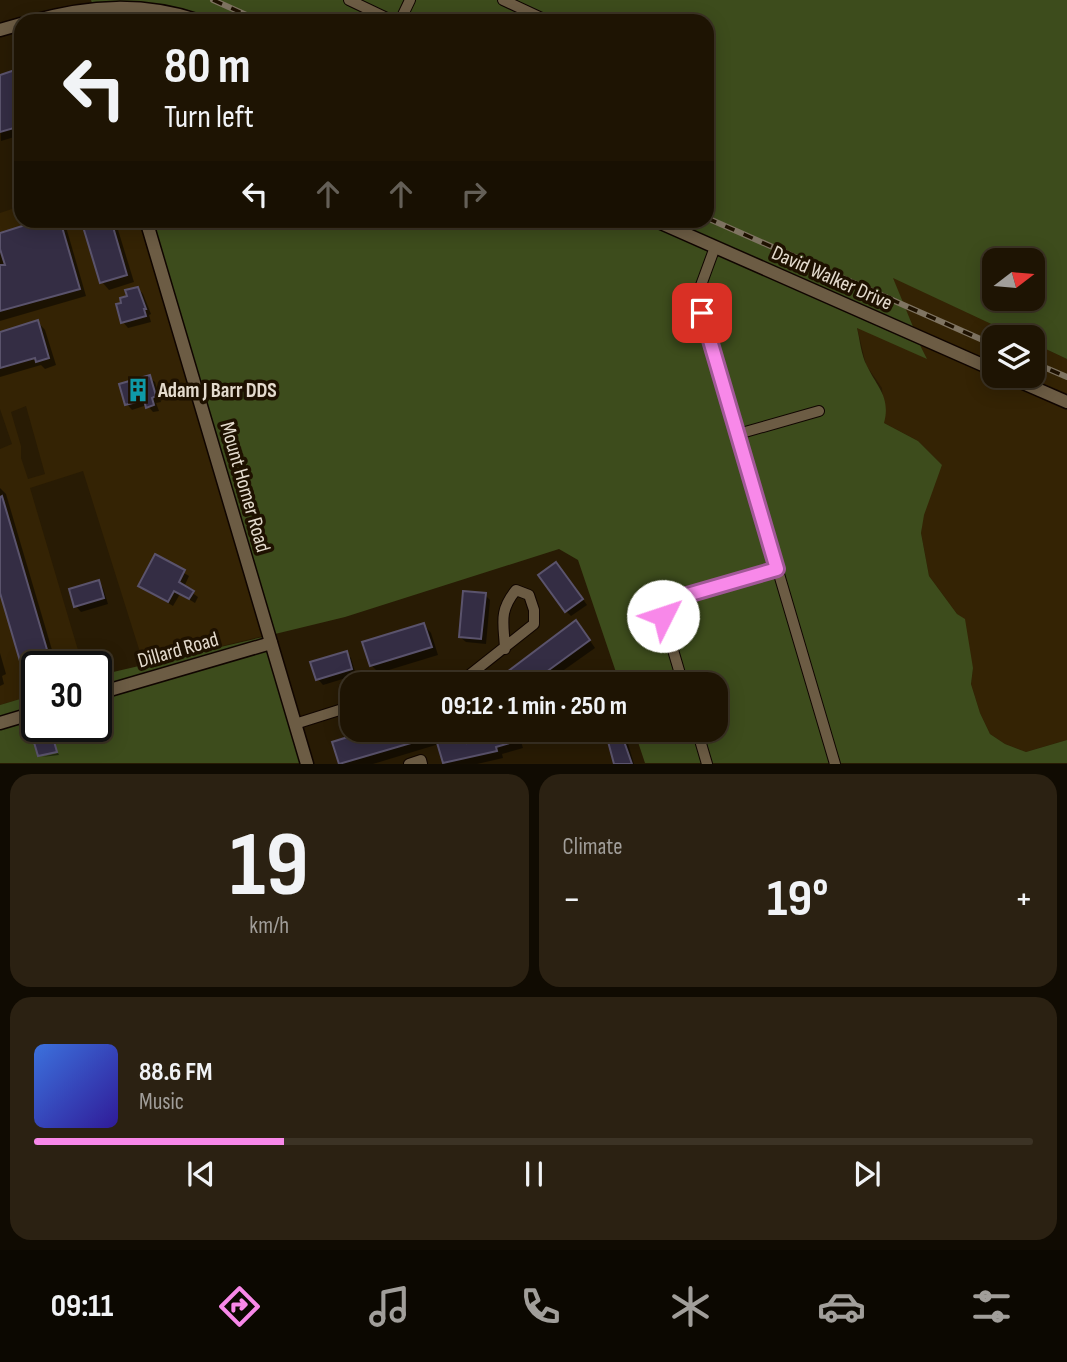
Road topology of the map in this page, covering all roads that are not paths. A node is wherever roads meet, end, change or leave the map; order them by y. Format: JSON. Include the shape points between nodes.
{"nodes":[{"id":1,"x":349,"y":0,"type":"edge"},
{"id":2,"x":503,"y":0,"type":"edge"},
{"id":3,"x":85,"y":10,"type":"edge"},
{"id":4,"x":66,"y":14,"type":"edge"},
{"id":5,"x":179,"y":14,"type":"edge"},
{"id":6,"x":378,"y":14,"type":"edge"},
{"id":7,"x":533,"y":14,"type":"edge"},
{"id":8,"x":148,"y":228,"type":"edge"},
{"id":9,"x":672,"y":228,"type":"edge"},
{"id":10,"x":715,"y":247,"type":"junction"},
{"id":11,"x":982,"y":365,"type":"edge"},
{"id":12,"x":1035,"y":388,"type":"edge"},
{"id":13,"x":1067,"y":402,"type":"edge"},
{"id":14,"x":819,"y":411,"type":"dead end"},
{"id":15,"x":738,"y":434,"type":"junction"},
{"id":16,"x":777,"y":569,"type":"junction"},
{"id":17,"x":271,"y":643,"type":"junction"},
{"id":18,"x":505,"y":649,"type":"junction"},
{"id":19,"x":474,"y":672,"type":"edge"},
{"id":20,"x":679,"y":672,"type":"edge"},
{"id":21,"x":112,"y":689,"type":"edge"},
{"id":22,"x":340,"y":710,"type":"edge"},
{"id":23,"x":21,"y":717,"type":"edge"},
{"id":24,"x":0,"y":723,"type":"edge"},
{"id":25,"x":295,"y":724,"type":"junction"},
{"id":26,"x":701,"y":742,"type":"edge"},
{"id":27,"x":307,"y":764,"type":"edge"},
{"id":28,"x":409,"y":764,"type":"edge"},
{"id":29,"x":422,"y":764,"type":"edge"},
{"id":30,"x":707,"y":764,"type":"edge"},
{"id":31,"x":835,"y":764,"type":"edge"}],
"edges":[{"from":1,"to":6,"type":"street"},
{"from":2,"to":7,"type":"street"},
{"from":3,"to":4,"type":"street"},
{"from":3,"to":5,"type":"street","via":[[141,7]]},
{"from":8,"to":17,"type":"street","name":"Mount Homer Road"},
{"from":9,"to":10,"type":"street","name":"David Walker Drive"},
{"from":10,"to":11,"type":"street","name":"David Walker Drive"},
{"from":10,"to":15,"type":"street","via":[[699,300]]},
{"from":12,"to":13,"type":"street"},
{"from":14,"to":15,"type":"street"},
{"from":15,"to":16,"type":"street"},
{"from":16,"to":20,"type":"street","via":[[670,600],[663,616]]},
{"from":16,"to":31,"type":"street"},
{"from":17,"to":21,"type":"street","name":"Dillard Road"},
{"from":17,"to":25,"type":"street","name":"Mount Homer Road"},
{"from":18,"to":18,"type":"street","via":[[501,624],[507,601],[516,590],[529,595],[534,624]]},
{"from":18,"to":19,"type":"street"},
{"from":22,"to":25,"type":"street"},
{"from":23,"to":24,"type":"street"},
{"from":25,"to":27,"type":"street","name":"Mount Homer Road"},
{"from":26,"to":30,"type":"street"},
{"from":28,"to":29,"type":"street","via":[[421,760]]}]}
